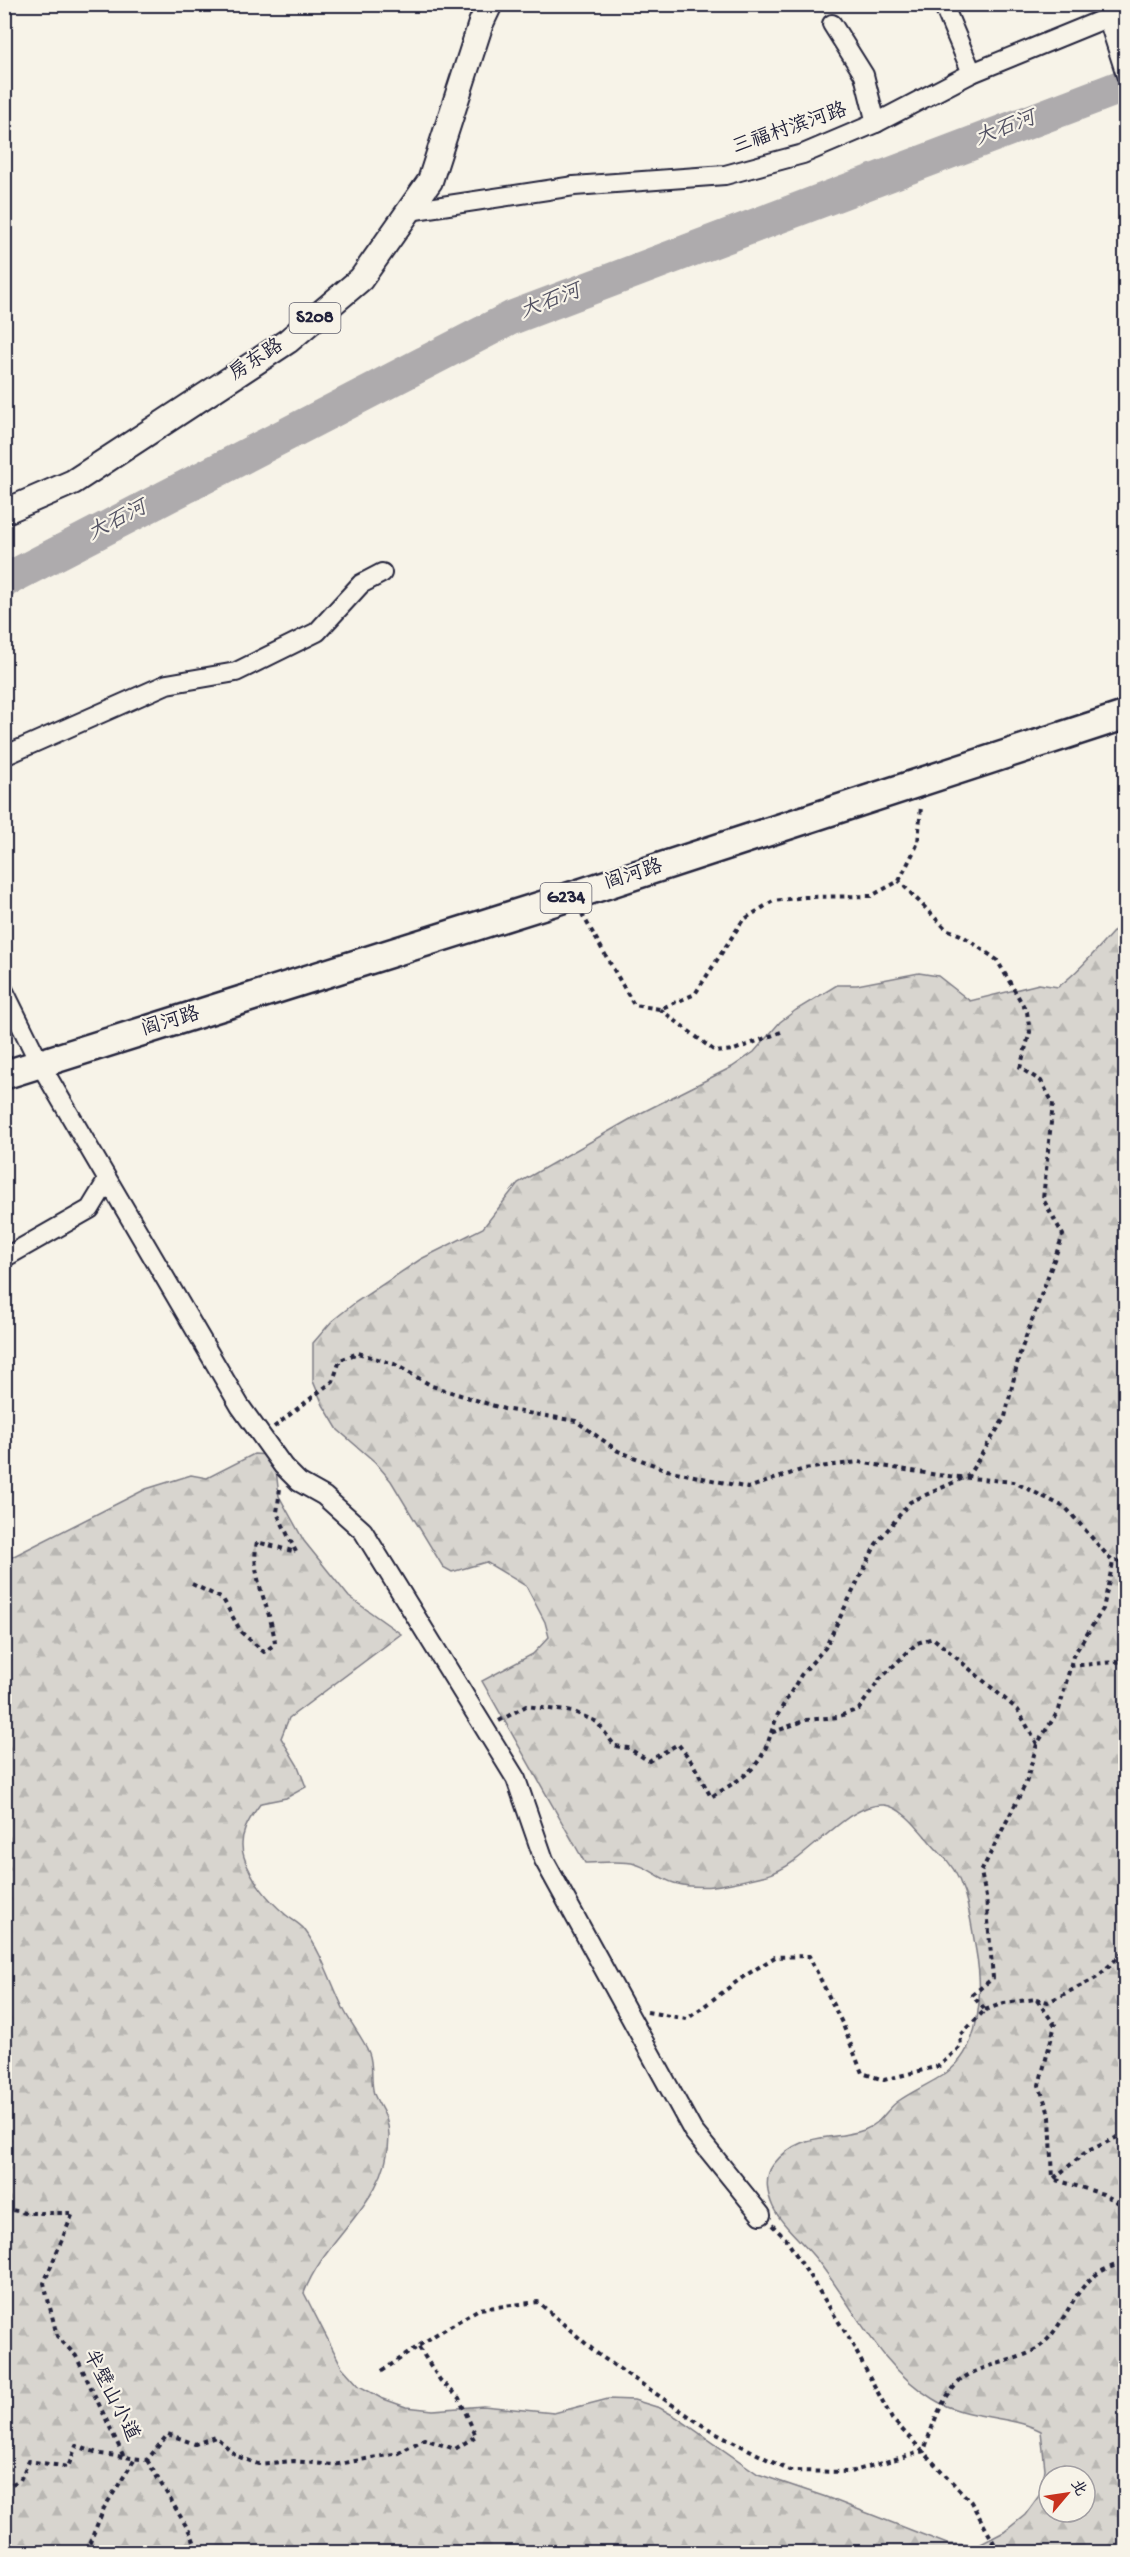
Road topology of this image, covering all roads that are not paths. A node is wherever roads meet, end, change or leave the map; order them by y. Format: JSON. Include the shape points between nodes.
{"nodes":[{"id":1,"x":490,"y":4,"type":"edge"},
{"id":2,"x":943,"y":4,"type":"edge"},
{"id":3,"x":1125,"y":10,"type":"edge"},
{"id":4,"x":1107,"y":16,"type":"junction"},
{"id":5,"x":832,"y":24,"type":"dead end"},
{"id":6,"x":972,"y":73,"type":"junction"},
{"id":7,"x":1125,"y":75,"type":"edge"},
{"id":8,"x":876,"y":123,"type":"junction"},
{"id":9,"x":409,"y":211,"type":"junction"},
{"id":10,"x":4,"y":512,"type":"edge"},
{"id":11,"x":382,"y":573,"type":"dead end"},
{"id":12,"x":1125,"y":715,"type":"edge"},
{"id":13,"x":4,"y":756,"type":"edge"},
{"id":14,"x":4,"y":992,"type":"edge"},
{"id":15,"x":40,"y":1064,"type":"junction"},
{"id":16,"x":4,"y":1075,"type":"edge"},
{"id":17,"x":107,"y":1181,"type":"junction"},
{"id":18,"x":4,"y":1258,"type":"edge"},
{"id":19,"x":760,"y":2214,"type":"road end"}],
"edges":[{"from":1,"to":9,"type":"main road","name":"房东路","number":"S208","via":[[430,181]]},
{"from":2,"to":6,"type":"street"},
{"from":3,"to":4,"type":"street","name":"三福村滨河路"},
{"from":4,"to":6,"type":"street","name":"三福村滨河路"},
{"from":4,"to":7,"type":"street"},
{"from":5,"to":8,"type":"street","via":[[864,75]]},
{"from":6,"to":8,"type":"street","name":"三福村滨河路"},
{"from":8,"to":9,"type":"street","name":"三福村滨河路","via":[[803,154],[725,175],[574,186]]},
{"from":9,"to":10,"type":"main road","name":"房东路","number":"S208","via":[[361,279],[288,341],[73,482]]},
{"from":11,"to":13,"type":"street","via":[[362,584],[317,632],[236,672],[168,684]]},
{"from":12,"to":15,"type":"highway","name":"阎河路","number":"G234","via":[[573,896]]},
{"from":14,"to":15,"type":"street"},
{"from":15,"to":16,"type":"highway","name":"阎河路","number":"G234"},
{"from":15,"to":17,"type":"street"},
{"from":17,"to":18,"type":"street","via":[[90,1209]]},
{"from":17,"to":19,"type":"street","via":[[261,1436],[298,1482],[324,1496],[363,1531],[516,1779],[544,1860],[693,2131]]}]}
